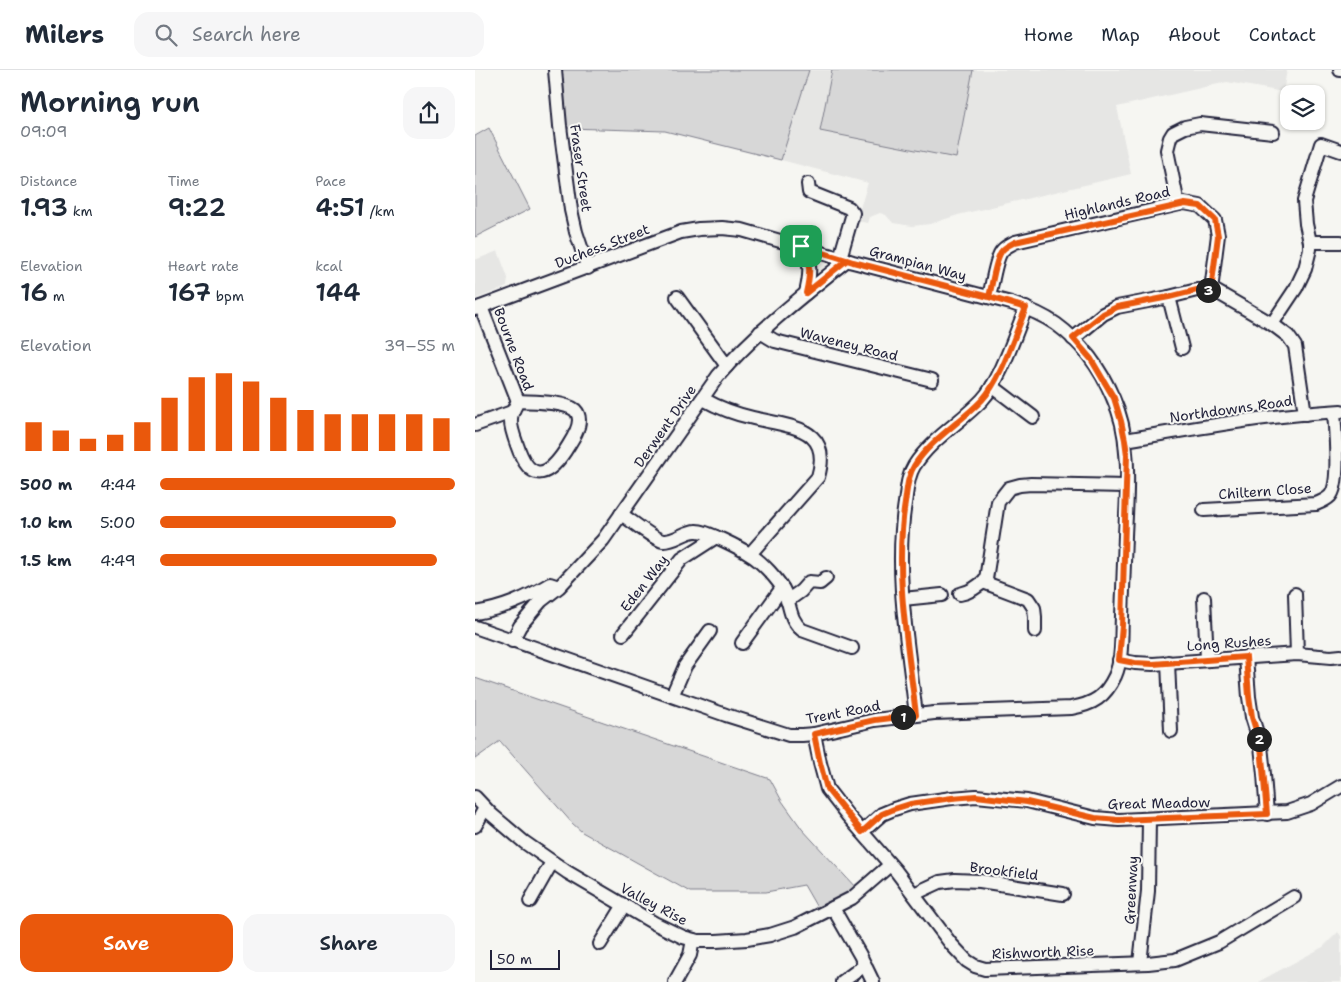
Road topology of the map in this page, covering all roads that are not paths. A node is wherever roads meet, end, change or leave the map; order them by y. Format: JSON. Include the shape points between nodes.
{"nodes":[{"id":1,"x":555,"y":70,"type":"edge"},
{"id":2,"x":1273,"y":132,"type":"dead end"},
{"id":3,"x":1341,"y":151,"type":"edge"},
{"id":4,"x":808,"y":184,"type":"dead end"},
{"id":5,"x":1178,"y":204,"type":"junction"},
{"id":6,"x":742,"y":230,"type":"joint"},
{"id":7,"x":1310,"y":242,"type":"junction"},
{"id":8,"x":1341,"y":242,"type":"edge"},
{"id":9,"x":801,"y":246,"type":"junction"},
{"id":10,"x":843,"y":259,"type":"junction"},
{"id":11,"x":588,"y":268,"type":"junction"},
{"id":12,"x":1211,"y":290,"type":"junction"},
{"id":13,"x":806,"y":293,"type":"junction"},
{"id":14,"x":677,"y":297,"type":"dead end"},
{"id":15,"x":989,"y":297,"type":"junction"},
{"id":16,"x":1169,"y":297,"type":"junction"},
{"id":17,"x":478,"y":308,"type":"edge"},
{"id":18,"x":1026,"y":308,"type":"junction"},
{"id":19,"x":1272,"y":324,"type":"junction"},
{"id":20,"x":761,"y":332,"type":"junction"},
{"id":21,"x":1073,"y":338,"type":"junction"},
{"id":22,"x":1182,"y":348,"type":"dead end"},
{"id":23,"x":727,"y":366,"type":"junction"},
{"id":24,"x":932,"y":380,"type":"dead end"},
{"id":25,"x":992,"y":386,"type":"junction"},
{"id":26,"x":703,"y":398,"type":"junction"},
{"id":27,"x":515,"y":407,"type":"junction"},
{"id":28,"x":1338,"y":412,"type":"edge"},
{"id":29,"x":1305,"y":414,"type":"junction"},
{"id":30,"x":1033,"y":417,"type":"dead end"},
{"id":31,"x":475,"y":425,"type":"edge"},
{"id":32,"x":1125,"y":440,"type":"junction"},
{"id":33,"x":1126,"y":486,"type":"junction"},
{"id":34,"x":1204,"y":510,"type":"dead end"},
{"id":35,"x":621,"y":514,"type":"junction"},
{"id":36,"x":716,"y":537,"type":"junction"},
{"id":37,"x":750,"y":554,"type":"junction"},
{"id":38,"x":826,"y":578,"type":"dead end"},
{"id":39,"x":983,"y":582,"type":"junction"},
{"id":40,"x":559,"y":586,"type":"junction"},
{"id":41,"x":782,"y":588,"type":"junction"},
{"id":42,"x":959,"y":594,"type":"dead end"},
{"id":43,"x":1295,"y":594,"type":"dead end"},
{"id":44,"x":942,"y":595,"type":"dead end"},
{"id":45,"x":1204,"y":598,"type":"dead end"},
{"id":46,"x":903,"y":599,"type":"junction"},
{"id":47,"x":787,"y":601,"type":"junction"},
{"id":48,"x":475,"y":613,"type":"edge"},
{"id":49,"x":475,"y":628,"type":"edge"},
{"id":50,"x":1035,"y":631,"type":"dead end"},
{"id":51,"x":710,"y":632,"type":"dead end"},
{"id":52,"x":623,"y":634,"type":"dead end"},
{"id":53,"x":512,"y":641,"type":"junction"},
{"id":54,"x":742,"y":643,"type":"dead end"},
{"id":55,"x":852,"y":648,"type":"dead end"},
{"id":56,"x":1297,"y":654,"type":"junction"},
{"id":57,"x":1341,"y":656,"type":"edge"},
{"id":58,"x":1246,"y":657,"type":"junction"},
{"id":59,"x":1207,"y":659,"type":"junction"},
{"id":60,"x":1119,"y":660,"type":"junction"},
{"id":61,"x":1168,"y":662,"type":"junction"},
{"id":62,"x":672,"y":696,"type":"junction"},
{"id":63,"x":916,"y":715,"type":"junction"},
{"id":64,"x":1171,"y":731,"type":"dead end"},
{"id":65,"x":814,"y":734,"type":"junction"},
{"id":66,"x":1341,"y":786,"type":"edge"},
{"id":67,"x":475,"y":796,"type":"edge"},
{"id":68,"x":485,"y":808,"type":"junction"},
{"id":69,"x":1267,"y":814,"type":"junction"},
{"id":70,"x":1149,"y":819,"type":"junction"},
{"id":71,"x":475,"y":826,"type":"edge"},
{"id":72,"x":862,"y":832,"type":"junction"},
{"id":73,"x":552,"y":862,"type":"junction"},
{"id":74,"x":891,"y":865,"type":"junction"},
{"id":75,"x":914,"y":894,"type":"junction"},
{"id":76,"x":1063,"y":894,"type":"dead end"},
{"id":77,"x":1294,"y":897,"type":"dead end"},
{"id":78,"x":530,"y":901,"type":"dead end"},
{"id":79,"x":624,"y":905,"type":"junction"},
{"id":80,"x":833,"y":908,"type":"junction"},
{"id":81,"x":693,"y":940,"type":"junction"},
{"id":82,"x":600,"y":944,"type":"dead end"},
{"id":83,"x":1140,"y":963,"type":"junction"},
{"id":84,"x":865,"y":965,"type":"junction"},
{"id":85,"x":675,"y":982,"type":"edge"},
{"id":86,"x":843,"y":982,"type":"edge"},
{"id":87,"x":873,"y":982,"type":"edge"}],
"edges":[{"from":1,"to":11,"type":"street","name":"Fraser Street","via":[[571,210]]},
{"from":2,"to":5,"type":"street","via":[[1200,124],[1173,133],[1167,150]]},
{"from":3,"to":7,"type":"street","via":[[1321,144],[1304,202]]},
{"from":4,"to":10,"type":"street","via":[[809,192],[849,208],[853,213]]},
{"from":5,"to":12,"type":"street","name":"Highlands Road","via":[[1200,206],[1215,220],[1218,236]]},
{"from":5,"to":15,"type":"street","name":"Highlands Road","via":[[1015,242],[1001,252]]},
{"from":6,"to":9,"type":"street","name":"Grampian Way"},
{"from":6,"to":11,"type":"street","name":"Duchess Street","via":[[722,228],[681,232]]},
{"from":7,"to":8,"type":"street"},
{"from":7,"to":19,"type":"street","via":[[1305,268],[1296,288]]},
{"from":9,"to":10,"type":"street","name":"Grampian Way"},
{"from":9,"to":13,"type":"street","via":[[810,267]]},
{"from":10,"to":13,"type":"street","name":"Derwent Drive"},
{"from":10,"to":15,"type":"street","name":"Grampian Way"},
{"from":11,"to":17,"type":"street","name":"Duchess Street"},
{"from":12,"to":16,"type":"street"},
{"from":12,"to":19,"type":"street"},
{"from":13,"to":20,"type":"street","name":"Derwent Drive"},
{"from":14,"to":23,"type":"street"},
{"from":15,"to":18,"type":"street","name":"Grampian Way"},
{"from":16,"to":21,"type":"street","via":[[1117,307]]},
{"from":16,"to":22,"type":"street"},
{"from":17,"to":27,"type":"street","name":"Bourne Road"},
{"from":18,"to":21,"type":"street","name":"Grampian Way","via":[[1055,323]]},
{"from":18,"to":25,"type":"street"},
{"from":19,"to":29,"type":"street","via":[[1295,346]]},
{"from":20,"to":23,"type":"street","name":"Derwent Drive"},
{"from":20,"to":24,"type":"street","name":"Waveney Road","via":[[775,340]]},
{"from":21,"to":32,"type":"street","name":"Grampian Way","via":[[1091,359],[1114,398]]},
{"from":23,"to":26,"type":"street","name":"Derwent Drive"},
{"from":25,"to":30,"type":"street"},
{"from":25,"to":46,"type":"street","via":[[982,400],[932,444],[913,467],[908,481],[901,541]]},
{"from":26,"to":35,"type":"street","name":"Derwent Drive"},
{"from":26,"to":37,"type":"street","via":[[717,407],[810,435],[820,450],[818,477]]},
{"from":27,"to":27,"type":"street","via":[[559,404],[579,414],[573,439],[557,463],[544,472],[530,469],[525,464],[511,419]]},
{"from":27,"to":31,"type":"street"},
{"from":28,"to":29,"type":"street","name":"Northdowns Road"},
{"from":28,"to":34,"type":"street","name":"Chiltern Close","via":[[1337,479],[1331,496],[1316,504]]},
{"from":29,"to":32,"type":"street","name":"Northdowns Road"},
{"from":32,"to":33,"type":"street","name":"Grampian Way"},
{"from":33,"to":39,"type":"street","via":[[1031,484],[1009,488],[998,502]]},
{"from":33,"to":60,"type":"street","name":"Grampian Way"},
{"from":35,"to":36,"type":"street","via":[[661,541],[696,530]]},
{"from":35,"to":40,"type":"street","name":"Derwent Drive","via":[[603,540]]},
{"from":36,"to":37,"type":"street"},
{"from":36,"to":52,"type":"street","name":"Eden Way","via":[[682,559]]},
{"from":37,"to":41,"type":"street","via":[[779,581]]},
{"from":38,"to":47,"type":"street","via":[[820,583],[809,582]]},
{"from":39,"to":42,"type":"street","via":[[977,588]]},
{"from":39,"to":50,"type":"street","via":[[1028,599],[1034,608]]},
{"from":40,"to":48,"type":"street","via":[[550,584],[509,605]]},
{"from":40,"to":53,"type":"street","name":"Derwent Drive","via":[[541,601]]},
{"from":41,"to":47,"type":"street"},
{"from":41,"to":54,"type":"street"},
{"from":43,"to":56,"type":"street"},
{"from":44,"to":46,"type":"street"},
{"from":45,"to":59,"type":"street"},
{"from":46,"to":63,"type":"street"},
{"from":47,"to":55,"type":"street","via":[[796,625],[802,630]]},
{"from":49,"to":53,"type":"street","name":"Trent Road"},
{"from":51,"to":62,"type":"street","via":[[685,666]]},
{"from":53,"to":62,"type":"street","name":"Trent Road"},
{"from":56,"to":57,"type":"street","name":"Long Rushes"},
{"from":56,"to":58,"type":"street","name":"Long Rushes"},
{"from":58,"to":59,"type":"street","name":"Long Rushes"},
{"from":58,"to":69,"type":"street","via":[[1252,717],[1261,746]]},
{"from":59,"to":61,"type":"street","name":"Long Rushes"},
{"from":60,"to":61,"type":"street","name":"Long Rushes"},
{"from":60,"to":63,"type":"street","name":"Trent Road","via":[[1115,675],[1104,693],[1088,705]]},
{"from":61,"to":64,"type":"street"},
{"from":62,"to":65,"type":"street","name":"Trent Road","via":[[789,735]]},
{"from":63,"to":65,"type":"street","name":"Trent Road","via":[[875,720]]},
{"from":65,"to":72,"type":"street","name":"Rishworth Rise","via":[[827,789]]},
{"from":66,"to":69,"type":"street","name":"Great Meadow","via":[[1311,804]]},
{"from":67,"to":68,"type":"street","name":"Valley Rise"},
{"from":68,"to":71,"type":"street"},
{"from":68,"to":73,"type":"street","name":"Valley Rise"},
{"from":69,"to":70,"type":"street","name":"Great Meadow"},
{"from":70,"to":72,"type":"street","name":"Great Meadow","via":[[1095,818],[1027,802],[976,796],[894,809],[882,814]]},
{"from":70,"to":83,"type":"street","name":"Greenway","via":[[1148,891]]},
{"from":72,"to":74,"type":"street","name":"Rishworth Rise"},
{"from":73,"to":78,"type":"street"},
{"from":73,"to":79,"type":"street","name":"Valley Rise"},
{"from":74,"to":75,"type":"street","name":"Rishworth Rise"},
{"from":74,"to":80,"type":"street","name":"Valley Rise","via":[[852,898]]},
{"from":75,"to":76,"type":"street","name":"Brookfield","via":[[940,882],[955,880]]},
{"from":75,"to":83,"type":"street","name":"Rishworth Rise","via":[[951,944],[975,966],[985,969]]},
{"from":77,"to":83,"type":"street","name":"Rishworth Rise","via":[[1219,942],[1175,960]]},
{"from":79,"to":81,"type":"street","name":"Valley Rise"},
{"from":79,"to":82,"type":"street"},
{"from":80,"to":81,"type":"street","name":"Valley Rise","via":[[770,935],[732,940]]},
{"from":80,"to":84,"type":"street"},
{"from":81,"to":85,"type":"street","via":[[690,955]]},
{"from":84,"to":86,"type":"street"},
{"from":84,"to":87,"type":"street"}]}
